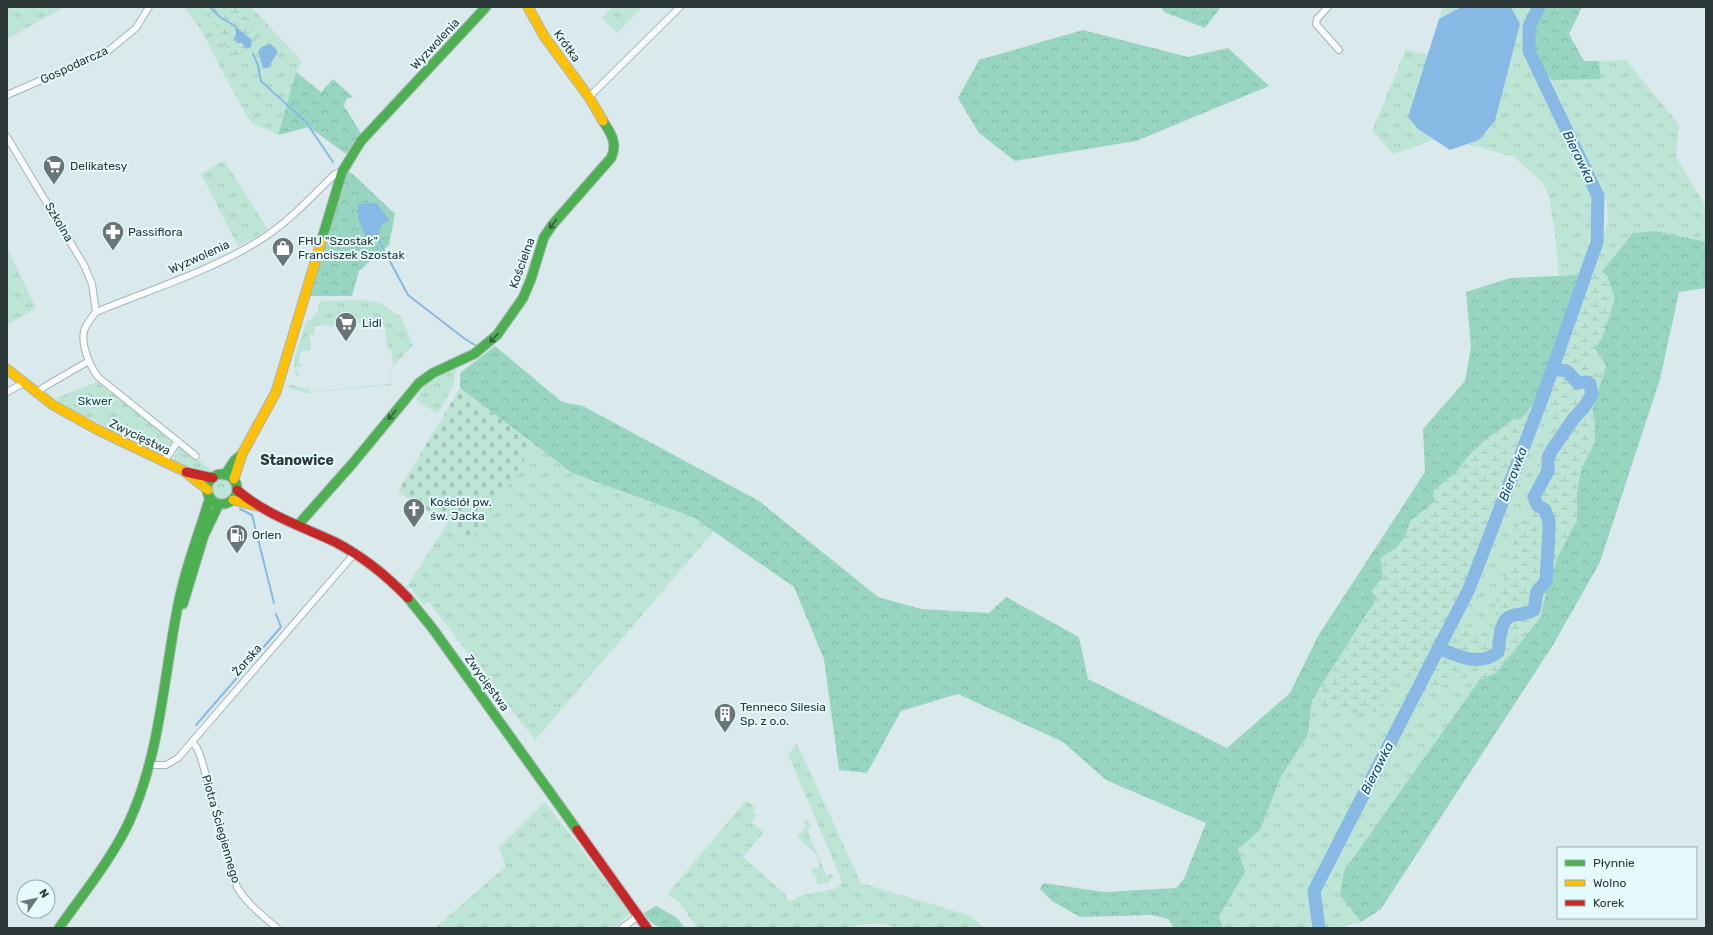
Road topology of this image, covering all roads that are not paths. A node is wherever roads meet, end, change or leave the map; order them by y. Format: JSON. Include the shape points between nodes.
{"nodes":[{"id":1,"x":149,"y":7,"type":"edge"},
{"id":2,"x":486,"y":7,"type":"edge"},
{"id":3,"x":528,"y":7,"type":"edge"},
{"id":4,"x":680,"y":7,"type":"edge"},
{"id":5,"x":1328,"y":7,"type":"edge"},
{"id":6,"x":1339,"y":50,"type":"dead end"},
{"id":7,"x":7,"y":95,"type":"edge"},
{"id":8,"x":589,"y":97,"type":"junction"},
{"id":9,"x":7,"y":137,"type":"edge"},
{"id":10,"x":342,"y":172,"type":"junction"},
{"id":11,"x":96,"y":312,"type":"junction"},
{"id":12,"x":89,"y":362,"type":"junction"},
{"id":13,"x":7,"y":368,"type":"edge"},
{"id":14,"x":24,"y":384,"type":"junction"},
{"id":15,"x":7,"y":392,"type":"edge"},
{"id":16,"x":37,"y":393,"type":"junction"},
{"id":17,"x":178,"y":441,"type":"junction"},
{"id":18,"x":242,"y":454,"type":"junction"},
{"id":19,"x":196,"y":456,"type":"dead end"},
{"id":20,"x":164,"y":462,"type":"junction"},
{"id":21,"x":184,"y":471,"type":"junction"},
{"id":22,"x":225,"y":475,"type":"junction"},
{"id":23,"x":213,"y":478,"type":"junction"},
{"id":24,"x":234,"y":479,"type":"junction"},
{"id":25,"x":237,"y":490,"type":"junction"},
{"id":26,"x":209,"y":493,"type":"junction"},
{"id":27,"x":233,"y":500,"type":"junction"},
{"id":28,"x":219,"y":504,"type":"junction"},
{"id":29,"x":258,"y":506,"type":"junction"},
{"id":30,"x":298,"y":525,"type":"junction"},
{"id":31,"x":355,"y":553,"type":"junction"},
{"id":32,"x":173,"y":638,"type":"junction"},
{"id":33,"x":192,"y":742,"type":"junction"},
{"id":34,"x":149,"y":766,"type":"junction"},
{"id":35,"x":638,"y":916,"type":"junction"},
{"id":36,"x":59,"y":928,"type":"edge"},
{"id":37,"x":277,"y":928,"type":"edge"},
{"id":38,"x":622,"y":928,"type":"edge"},
{"id":39,"x":647,"y":928,"type":"edge"}],
"edges":[{"from":1,"to":7,"type":"street","name":"Gospodarcza","via":[[136,28],[108,51]]},
{"from":2,"to":10,"type":"main road","name":"Wyzwolenia","via":[[361,141]]},
{"from":3,"to":8,"type":"main road","name":"Krótka","via":[[544,36]]},
{"from":4,"to":8,"type":"street"},
{"from":5,"to":6,"type":"street","via":[[1317,19],[1316,25]]},
{"from":8,"to":30,"type":"main road","name":"Kościelna","one_way":true,"via":[[613,140],[615,150],[544,237],[532,279],[518,307],[497,335],[474,354],[433,373],[419,383]]},
{"from":9,"to":11,"type":"street","name":"Szkolna","via":[[84,265],[92,284]]},
{"from":10,"to":11,"type":"street","name":"Wyzwolenia","via":[[335,174],[286,220],[260,240],[220,262]]},
{"from":10,"to":18,"type":"main road","name":"Wyzwolenia","via":[[276,392]]},
{"from":11,"to":12,"type":"street","via":[[84,332]]},
{"from":12,"to":16,"type":"street"},
{"from":12,"to":17,"type":"street","via":[[98,377]]},
{"from":13,"to":14,"type":"main road","name":"Zwycięstwa"},
{"from":14,"to":15,"type":"street"},
{"from":14,"to":16,"type":"main road","name":"Zwycięstwa"},
{"from":16,"to":20,"type":"main road","name":"Zwycięstwa","via":[[81,421]]},
{"from":17,"to":19,"type":"street"},
{"from":17,"to":20,"type":"street"},
{"from":18,"to":22,"type":"main road","name":"Wyzwolenia"},
{"from":18,"to":24,"type":"main road","name":"Wyzwolenia"},
{"from":20,"to":21,"type":"main road","name":"Zwycięstwa"},
{"from":21,"to":23,"type":"main road","name":"Zwycięstwa"},
{"from":21,"to":26,"type":"main road","name":"Zwycięstwa"},
{"from":22,"to":23,"type":"main road"},
{"from":22,"to":24,"type":"main road"},
{"from":23,"to":26,"type":"main road","via":[[209,483]]},
{"from":24,"to":25,"type":"main road"},
{"from":25,"to":27,"type":"main road"},
{"from":25,"to":29,"type":"main road","name":"Zwycięstwa"},
{"from":26,"to":28,"type":"main road"},
{"from":26,"to":32,"type":"main road","via":[[182,586]]},
{"from":27,"to":28,"type":"main road"},
{"from":27,"to":29,"type":"main road","name":"Zwycięstwa"},
{"from":28,"to":32,"type":"main road","via":[[204,535]]},
{"from":29,"to":30,"type":"main road","name":"Zwycięstwa"},
{"from":30,"to":31,"type":"main road","name":"Zwycięstwa"},
{"from":31,"to":33,"type":"street","name":"Żorska"},
{"from":31,"to":35,"type":"main road","name":"Zwycięstwa","via":[[383,573],[418,608]]},
{"from":32,"to":34,"type":"main road"},
{"from":33,"to":34,"type":"street","name":"Żorska","via":[[178,758],[166,765]]},
{"from":33,"to":37,"type":"street","name":"Piotra Ściegiennego","via":[[201,758],[237,887],[254,909]]},
{"from":34,"to":36,"type":"main road","via":[[122,837]]},
{"from":35,"to":38,"type":"street"},
{"from":35,"to":39,"type":"main road","name":"Zwycięstwa"}]}
